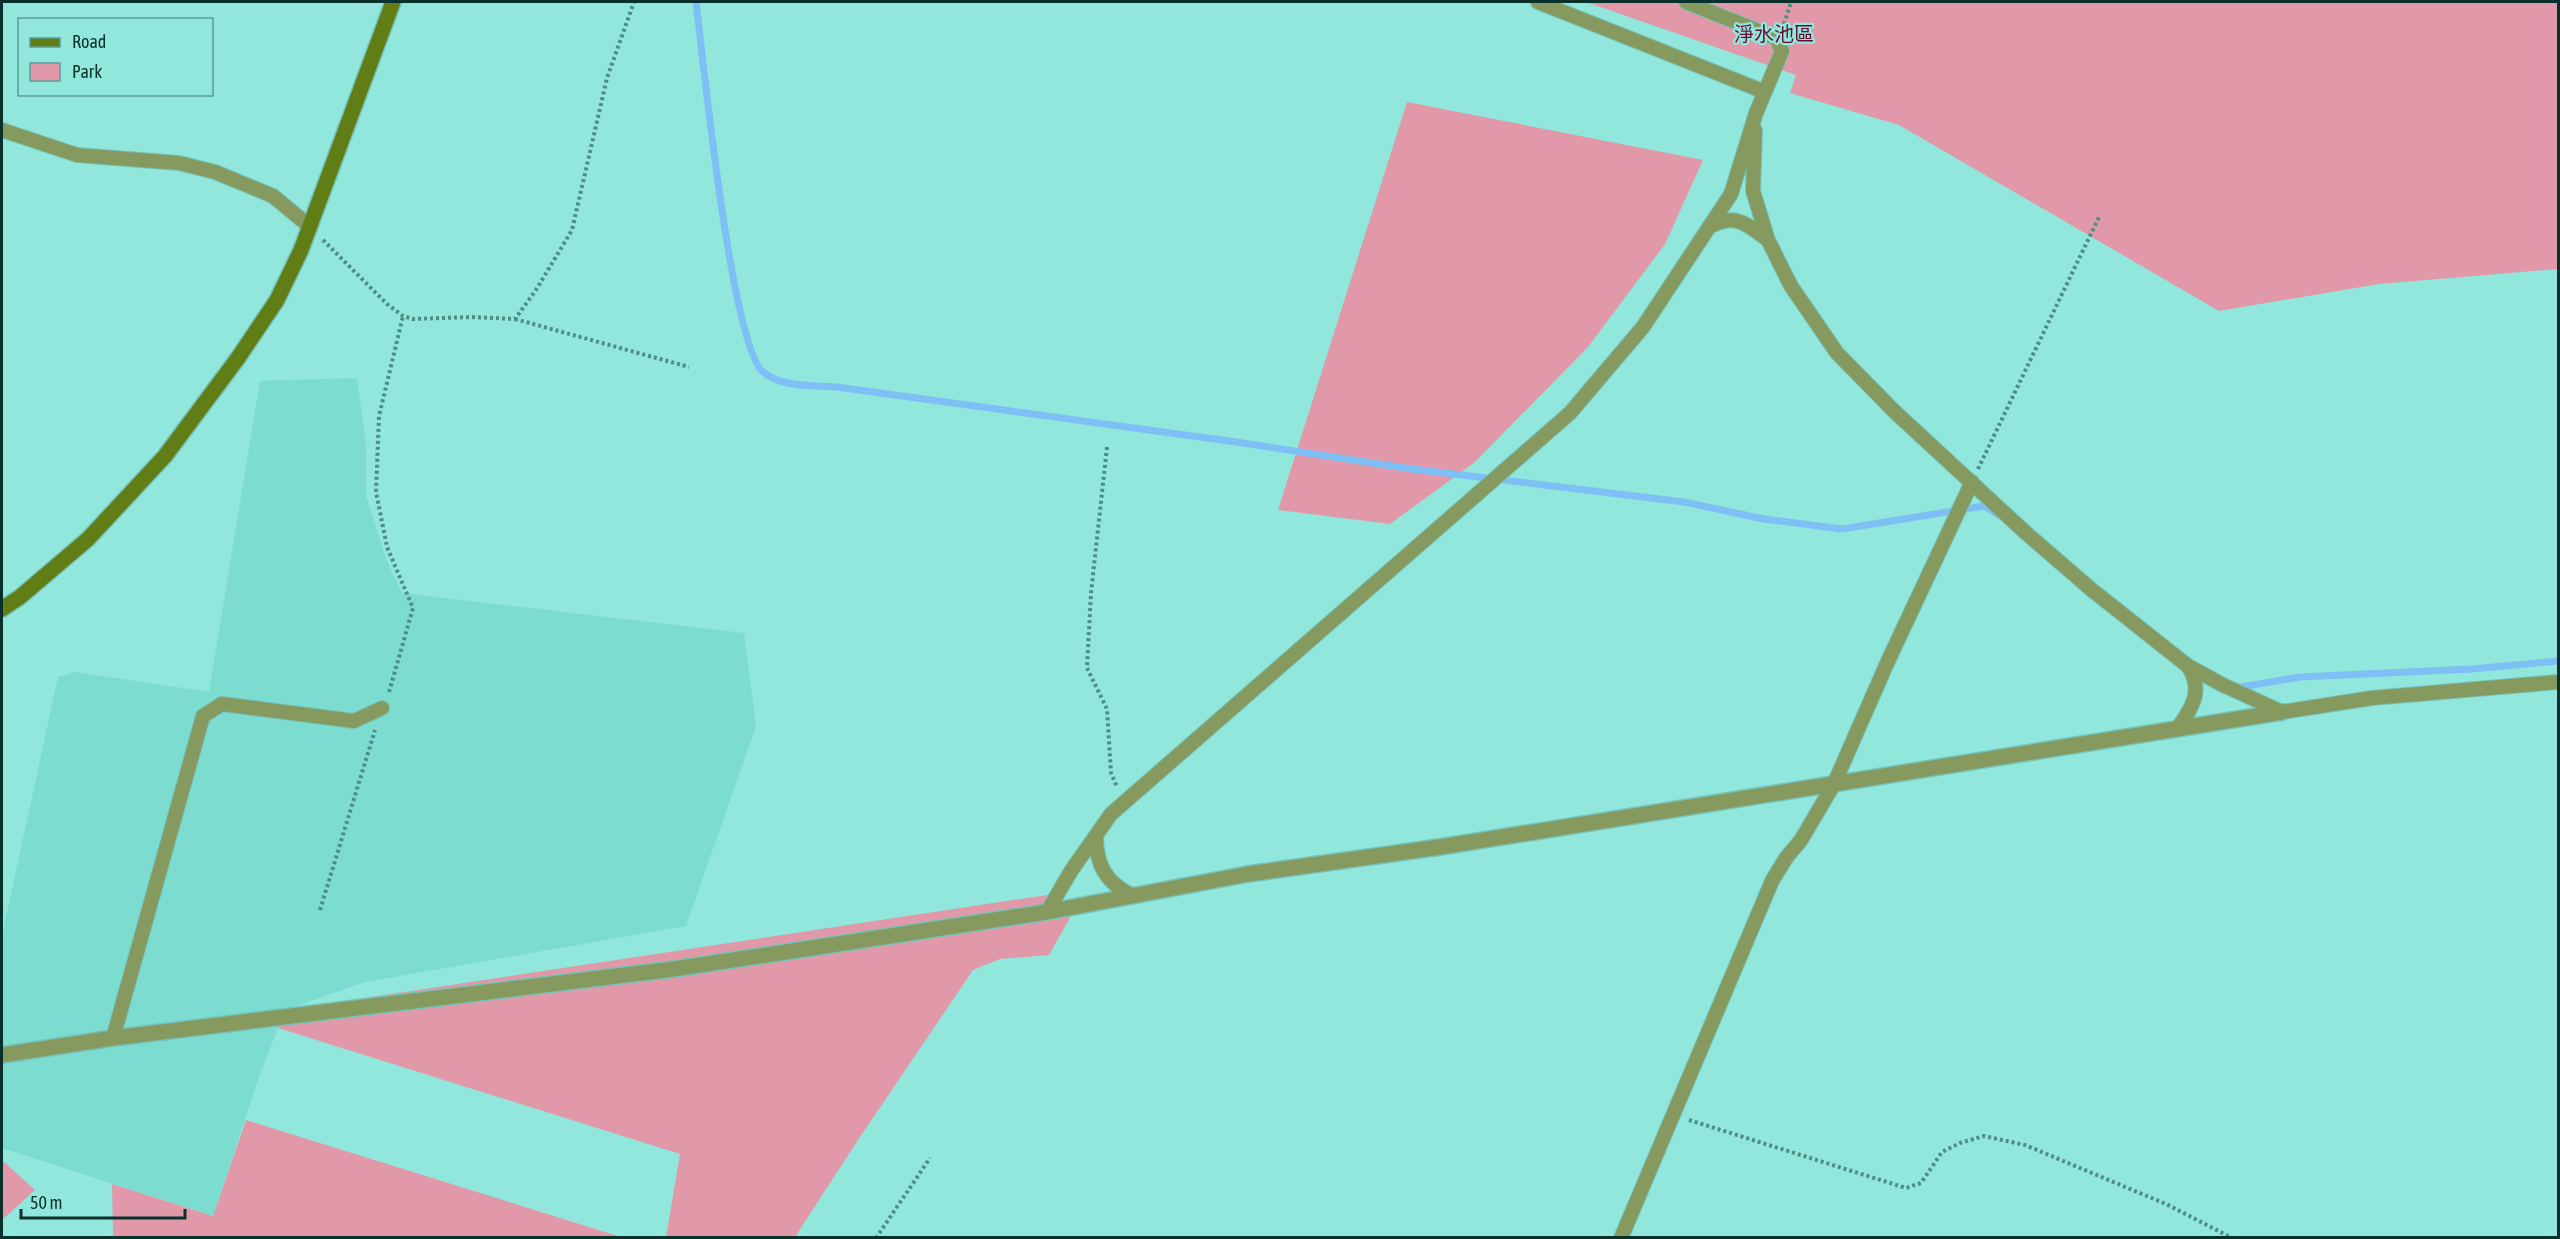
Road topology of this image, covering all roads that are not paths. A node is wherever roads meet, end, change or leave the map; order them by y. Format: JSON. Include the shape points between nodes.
{"nodes":[{"id":1,"x":393,"y":2,"type":"edge"},
{"id":2,"x":1538,"y":2,"type":"edge"},
{"id":3,"x":1686,"y":2,"type":"edge"},
{"id":4,"x":1765,"y":92,"type":"junction"},
{"id":5,"x":1755,"y":113,"type":"junction"},
{"id":6,"x":2,"y":130,"type":"edge"},
{"id":7,"x":308,"y":225,"type":"junction"},
{"id":8,"x":1709,"y":227,"type":"junction"},
{"id":9,"x":1768,"y":240,"type":"junction"},
{"id":10,"x":1972,"y":482,"type":"junction"},
{"id":11,"x":2,"y":609,"type":"edge"},
{"id":12,"x":2188,"y":666,"type":"junction"},
{"id":13,"x":2559,"y":682,"type":"edge"},
{"id":14,"x":382,"y":708,"type":"road end"},
{"id":15,"x":2282,"y":712,"type":"junction"},
{"id":16,"x":2177,"y":729,"type":"junction"},
{"id":17,"x":1834,"y":784,"type":"junction"},
{"id":18,"x":1096,"y":836,"type":"junction"},
{"id":19,"x":1132,"y":896,"type":"junction"},
{"id":20,"x":1047,"y":912,"type":"junction"},
{"id":21,"x":113,"y":1038,"type":"junction"},
{"id":22,"x":2,"y":1055,"type":"edge"},
{"id":23,"x":1621,"y":1238,"type":"edge"}],
"edges":[{"from":1,"to":7,"type":"main road"},
{"from":2,"to":4,"type":"lane"},
{"from":3,"to":4,"type":"lane","via":[[1776,38],[1782,51]]},
{"from":4,"to":5,"type":"lane"},
{"from":5,"to":8,"type":"lane","via":[[1731,194]]},
{"from":5,"to":9,"type":"lane","via":[[1753,191]]},
{"from":6,"to":7,"type":"lane","via":[[77,155],[179,163],[215,172],[273,196]]},
{"from":7,"to":11,"type":"main road","via":[[301,250],[277,300],[165,456],[88,539]]},
{"from":8,"to":9,"type":"lane","via":[[1726,218],[1738,220]]},
{"from":8,"to":18,"type":"lane","via":[[1643,327],[1570,412],[1111,814]]},
{"from":9,"to":10,"type":"lane","via":[[1791,286],[1837,353]]},
{"from":10,"to":12,"type":"lane","via":[[2092,590]]},
{"from":10,"to":17,"type":"lane"},
{"from":12,"to":15,"type":"lane"},
{"from":12,"to":16,"type":"lane","via":[[2197,686],[2196,698]]},
{"from":13,"to":15,"type":"lane","via":[[2372,698]]},
{"from":14,"to":21,"type":"lane","via":[[354,722],[222,704],[203,716]]},
{"from":15,"to":16,"type":"street"},
{"from":16,"to":17,"type":"street"},
{"from":17,"to":19,"type":"street","via":[[1248,874]]},
{"from":17,"to":23,"type":"lane","via":[[1772,881]]},
{"from":18,"to":19,"type":"lane","via":[[1096,855],[1102,868],[1116,888]]},
{"from":18,"to":20,"type":"lane"},
{"from":19,"to":20,"type":"street"},
{"from":20,"to":21,"type":"street","via":[[674,969]]},
{"from":21,"to":22,"type":"street"}]}
